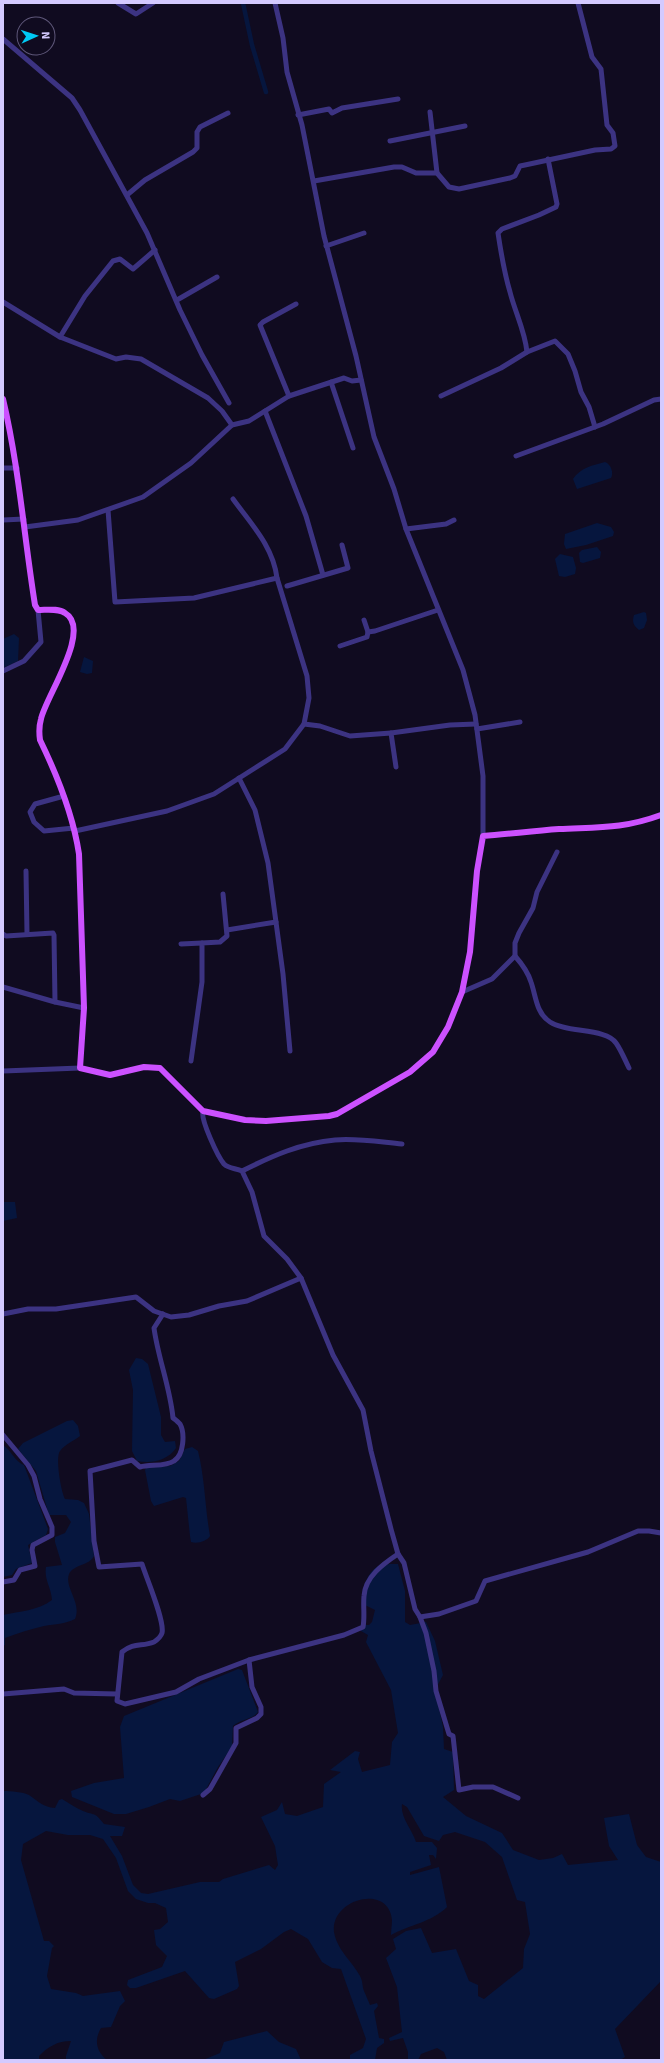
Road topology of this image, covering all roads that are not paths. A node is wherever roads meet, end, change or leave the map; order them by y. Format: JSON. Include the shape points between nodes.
{"nodes":[{"id":1,"x":118,"y":3,"type":"edge"},
{"id":2,"x":154,"y":3,"type":"edge"},
{"id":3,"x":275,"y":3,"type":"edge"},
{"id":4,"x":578,"y":3,"type":"edge"},
{"id":5,"x":3,"y":39,"type":"edge"},
{"id":6,"x":398,"y":99,"type":"dead end"},
{"id":7,"x":430,"y":112,"type":"dead end"},
{"id":8,"x":228,"y":113,"type":"dead end"},
{"id":9,"x":298,"y":115,"type":"junction"},
{"id":10,"x":465,"y":126,"type":"dead end"},
{"id":11,"x":433,"y":132,"type":"junction"},
{"id":12,"x":390,"y":141,"type":"dead end"},
{"id":13,"x":548,"y":159,"type":"junction"},
{"id":14,"x":437,"y":173,"type":"junction"},
{"id":15,"x":314,"y":181,"type":"junction"},
{"id":16,"x":127,"y":195,"type":"junction"},
{"id":17,"x":364,"y":233,"type":"dead end"},
{"id":18,"x":326,"y":246,"type":"junction"},
{"id":19,"x":155,"y":250,"type":"junction"},
{"id":20,"x":217,"y":278,"type":"dead end"},
{"id":21,"x":177,"y":300,"type":"junction"},
{"id":22,"x":3,"y":302,"type":"edge"},
{"id":23,"x":296,"y":304,"type":"dead end"},
{"id":24,"x":60,"y":337,"type":"junction"},
{"id":25,"x":526,"y":352,"type":"junction"},
{"id":26,"x":361,"y":380,"type":"junction"},
{"id":27,"x":331,"y":382,"type":"junction"},
{"id":28,"x":289,"y":396,"type":"junction"},
{"id":29,"x":441,"y":396,"type":"dead end"},
{"id":30,"x":3,"y":399,"type":"edge"},
{"id":31,"x":661,"y":399,"type":"edge"},
{"id":32,"x":228,"y":403,"type":"dead end"},
{"id":33,"x":265,"y":411,"type":"junction"},
{"id":34,"x":232,"y":425,"type":"junction"},
{"id":35,"x":595,"y":427,"type":"junction"},
{"id":36,"x":353,"y":448,"type":"dead end"},
{"id":37,"x":516,"y":456,"type":"dead end"},
{"id":38,"x":3,"y":468,"type":"edge"},
{"id":39,"x":17,"y":468,"type":"junction"},
{"id":40,"x":233,"y":498,"type":"dead end"},
{"id":41,"x":108,"y":510,"type":"junction"},
{"id":42,"x":24,"y":519,"type":"junction"},
{"id":43,"x":3,"y":520,"type":"edge"},
{"id":44,"x":454,"y":520,"type":"dead end"},
{"id":45,"x":25,"y":527,"type":"junction"},
{"id":46,"x":406,"y":529,"type":"junction"},
{"id":47,"x":342,"y":545,"type":"dead end"},
{"id":48,"x":323,"y":575,"type":"junction"},
{"id":49,"x":277,"y":578,"type":"junction"},
{"id":50,"x":288,"y":586,"type":"dead end"},
{"id":51,"x":38,"y":610,"type":"junction"},
{"id":52,"x":438,"y":610,"type":"junction"},
{"id":53,"x":364,"y":620,"type":"dead end"},
{"id":54,"x":368,"y":632,"type":"junction"},
{"id":55,"x":340,"y":646,"type":"dead end"},
{"id":56,"x":3,"y":671,"type":"edge"},
{"id":57,"x":520,"y":722,"type":"dead end"},
{"id":58,"x":304,"y":724,"type":"junction"},
{"id":59,"x":477,"y":726,"type":"junction"},
{"id":60,"x":391,"y":733,"type":"junction"},
{"id":61,"x":396,"y":767,"type":"dead end"},
{"id":62,"x":239,"y":778,"type":"junction"},
{"id":63,"x":64,"y":796,"type":"junction"},
{"id":64,"x":661,"y":815,"type":"edge"},
{"id":65,"x":75,"y":830,"type":"junction"},
{"id":66,"x":483,"y":836,"type":"junction"},
{"id":67,"x":557,"y":852,"type":"dead end"},
{"id":68,"x":26,"y":871,"type":"dead end"},
{"id":69,"x":223,"y":894,"type":"dead end"},
{"id":70,"x":276,"y":922,"type":"junction"},
{"id":71,"x":227,"y":930,"type":"junction"},
{"id":72,"x":3,"y":934,"type":"edge"},
{"id":73,"x":27,"y":934,"type":"junction"},
{"id":74,"x":202,"y":943,"type":"junction"},
{"id":75,"x":181,"y":944,"type":"dead end"},
{"id":76,"x":515,"y":956,"type":"junction"},
{"id":77,"x":3,"y":986,"type":"edge"},
{"id":78,"x":462,"y":992,"type":"junction"},
{"id":79,"x":54,"y":1002,"type":"junction"},
{"id":80,"x":84,"y":1010,"type":"junction"},
{"id":81,"x":290,"y":1051,"type":"dead end"},
{"id":82,"x":191,"y":1061,"type":"dead end"},
{"id":83,"x":80,"y":1068,"type":"junction"},
{"id":84,"x":629,"y":1068,"type":"dead end"},
{"id":85,"x":3,"y":1071,"type":"edge"},
{"id":86,"x":203,"y":1111,"type":"junction"},
{"id":87,"x":402,"y":1144,"type":"dead end"},
{"id":88,"x":242,"y":1171,"type":"junction"},
{"id":89,"x":301,"y":1278,"type":"junction"},
{"id":90,"x":3,"y":1314,"type":"edge"},
{"id":91,"x":163,"y":1314,"type":"junction"},
{"id":92,"x":3,"y":1435,"type":"edge"},
{"id":93,"x":661,"y":1534,"type":"edge"},
{"id":94,"x":398,"y":1554,"type":"junction"},
{"id":95,"x":3,"y":1582,"type":"edge"},
{"id":96,"x":420,"y":1617,"type":"junction"},
{"id":97,"x":249,"y":1660,"type":"junction"},
{"id":98,"x":3,"y":1694,"type":"edge"},
{"id":99,"x":117,"y":1694,"type":"junction"},
{"id":100,"x":203,"y":1795,"type":"dead end"},
{"id":101,"x":518,"y":1798,"type":"dead end"}],
"edges":[{"from":1,"to":2,"type":"street","via":[[136,14]]},
{"from":3,"to":9,"type":"street","via":[[287,72]]},
{"from":4,"to":13,"type":"street","via":[[592,57],[600,69],[607,125],[613,132],[615,146],[611,149]]},
{"from":5,"to":16,"type":"street","via":[[72,98]]},
{"from":6,"to":9,"type":"street","via":[[342,108],[332,113],[329,109]]},
{"from":7,"to":11,"type":"street"},
{"from":8,"to":16,"type":"street","via":[[200,127],[197,132],[197,148],[193,152],[145,180]]},
{"from":9,"to":15,"type":"street"},
{"from":10,"to":11,"type":"street"},
{"from":11,"to":12,"type":"street"},
{"from":11,"to":14,"type":"street"},
{"from":13,"to":14,"type":"street","via":[[520,166],[515,176],[510,178],[459,189],[449,187]]},
{"from":13,"to":25,"type":"street","via":[[558,204],[556,207],[502,229],[498,233],[504,269],[524,332]]},
{"from":14,"to":15,"type":"street","via":[[416,174],[402,167],[394,167]]},
{"from":15,"to":18,"type":"street"},
{"from":16,"to":19,"type":"street"},
{"from":17,"to":18,"type":"street"},
{"from":18,"to":26,"type":"street"},
{"from":19,"to":21,"type":"street"},
{"from":19,"to":24,"type":"street","via":[[133,269],[120,259],[113,261],[86,296]]},
{"from":20,"to":21,"type":"street"},
{"from":21,"to":32,"type":"street","via":[[202,355]]},
{"from":22,"to":24,"type":"street"},
{"from":23,"to":28,"type":"street","via":[[260,326]]},
{"from":24,"to":34,"type":"street","via":[[116,359],[141,359],[208,398],[222,410]]},
{"from":25,"to":29,"type":"street","via":[[501,368]]},
{"from":25,"to":35,"type":"street","via":[[555,341],[565,350]]},
{"from":26,"to":27,"type":"street","via":[[352,381],[344,378]]},
{"from":26,"to":46,"type":"street","via":[[374,437]]},
{"from":27,"to":28,"type":"street"},
{"from":27,"to":36,"type":"street"},
{"from":28,"to":33,"type":"street"},
{"from":30,"to":39,"type":"main road"},
{"from":31,"to":35,"type":"street"},
{"from":33,"to":34,"type":"street","via":[[249,421]]},
{"from":33,"to":48,"type":"street","via":[[306,516]]},
{"from":34,"to":41,"type":"street","via":[[191,463],[143,497]]},
{"from":35,"to":37,"type":"street"},
{"from":38,"to":39,"type":"street"},
{"from":39,"to":42,"type":"main road"},
{"from":40,"to":49,"type":"street","via":[[267,545]]},
{"from":41,"to":45,"type":"street","via":[[78,520]]},
{"from":41,"to":49,"type":"street","via":[[116,603],[194,598]]},
{"from":42,"to":43,"type":"street"},
{"from":42,"to":45,"type":"main road"},
{"from":44,"to":46,"type":"street","via":[[446,524]]},
{"from":45,"to":51,"type":"main road","via":[[28,566]]},
{"from":46,"to":52,"type":"street"},
{"from":47,"to":48,"type":"street","via":[[348,568]]},
{"from":48,"to":50,"type":"street"},
{"from":49,"to":58,"type":"street","via":[[307,676],[309,698]]},
{"from":51,"to":56,"type":"street","via":[[41,642],[24,661]]},
{"from":51,"to":63,"type":"main road","via":[[57,610],[66,613],[74,631],[66,662],[41,718],[39,729],[40,740]]},
{"from":52,"to":54,"type":"street"},
{"from":52,"to":59,"type":"street","via":[[463,670]]},
{"from":53,"to":54,"type":"street"},
{"from":54,"to":55,"type":"street","via":[[367,637]]},
{"from":57,"to":59,"type":"street"},
{"from":58,"to":60,"type":"street","via":[[320,726],[350,736]]},
{"from":58,"to":62,"type":"street","via":[[284,749]]},
{"from":59,"to":60,"type":"street","via":[[450,725]]},
{"from":59,"to":66,"type":"street","via":[[483,776]]},
{"from":60,"to":61,"type":"street"},
{"from":62,"to":65,"type":"street","via":[[214,794],[167,811]]},
{"from":62,"to":70,"type":"street","via":[[255,810],[268,863]]},
{"from":63,"to":65,"type":"main road"},
{"from":63,"to":65,"type":"street","via":[[35,804],[30,812],[34,822],[44,831]]},
{"from":64,"to":66,"type":"main road","via":[[618,827]]},
{"from":65,"to":80,"type":"main road","via":[[80,876]]},
{"from":66,"to":78,"type":"main road","via":[[477,870],[470,952]]},
{"from":67,"to":76,"type":"street","via":[[537,892],[533,908],[519,933],[515,943]]},
{"from":68,"to":73,"type":"street"},
{"from":69,"to":71,"type":"street"},
{"from":70,"to":71,"type":"street"},
{"from":70,"to":81,"type":"street"},
{"from":71,"to":74,"type":"street","via":[[225,939],[214,943]]},
{"from":72,"to":73,"type":"street"},
{"from":73,"to":79,"type":"street","via":[[54,935]]},
{"from":74,"to":75,"type":"street"},
{"from":74,"to":82,"type":"street","via":[[202,982]]},
{"from":76,"to":78,"type":"street","via":[[492,979]]},
{"from":76,"to":84,"type":"street","via":[[532,982],[538,1008],[550,1022],[568,1029],[607,1035],[616,1042]]},
{"from":77,"to":79,"type":"street"},
{"from":78,"to":86,"type":"main road","via":[[442,1038],[423,1062],[337,1114],[266,1121],[245,1120]]},
{"from":79,"to":80,"type":"street"},
{"from":80,"to":83,"type":"main road"},
{"from":83,"to":85,"type":"street"},
{"from":83,"to":86,"type":"main road","via":[[110,1075],[144,1067],[160,1068]]},
{"from":86,"to":88,"type":"street","via":[[203,1120],[222,1161],[230,1168]]},
{"from":87,"to":88,"type":"street","via":[[335,1140],[310,1144],[288,1150]]},
{"from":88,"to":89,"type":"street","via":[[252,1192],[264,1236],[288,1259]]},
{"from":89,"to":91,"type":"street","via":[[248,1300],[189,1315],[171,1317]]},
{"from":89,"to":94,"type":"street","via":[[333,1355],[364,1410],[371,1451]]},
{"from":90,"to":91,"type":"street","via":[[136,1297],[154,1311]]},
{"from":91,"to":99,"type":"street","via":[[154,1328],[173,1418],[180,1424],[183,1438],[180,1455],[173,1462],[140,1467],[132,1460],[90,1471],[94,1541],[99,1567],[142,1564],[162,1632],[154,1642],[129,1646],[122,1652]]},
{"from":92,"to":95,"type":"street","via":[[34,1476],[52,1528],[52,1535],[33,1544],[35,1566],[20,1570],[14,1580]]},
{"from":93,"to":96,"type":"street","via":[[638,1531],[588,1552],[485,1581],[476,1601],[439,1614]]},
{"from":94,"to":96,"type":"street","via":[[404,1563],[415,1609]]},
{"from":94,"to":97,"type":"street","via":[[367,1581],[363,1628]]},
{"from":96,"to":101,"type":"street","via":[[434,1671],[436,1691],[449,1734],[453,1736],[459,1790],[493,1787]]},
{"from":97,"to":99,"type":"street","via":[[199,1678],[176,1692],[145,1700],[124,1704],[117,1701]]},
{"from":97,"to":100,"type":"street","via":[[252,1687],[261,1707],[261,1714],[236,1728],[236,1743],[210,1789]]},
{"from":98,"to":99,"type":"street","via":[[64,1689],[74,1693]]}]}
